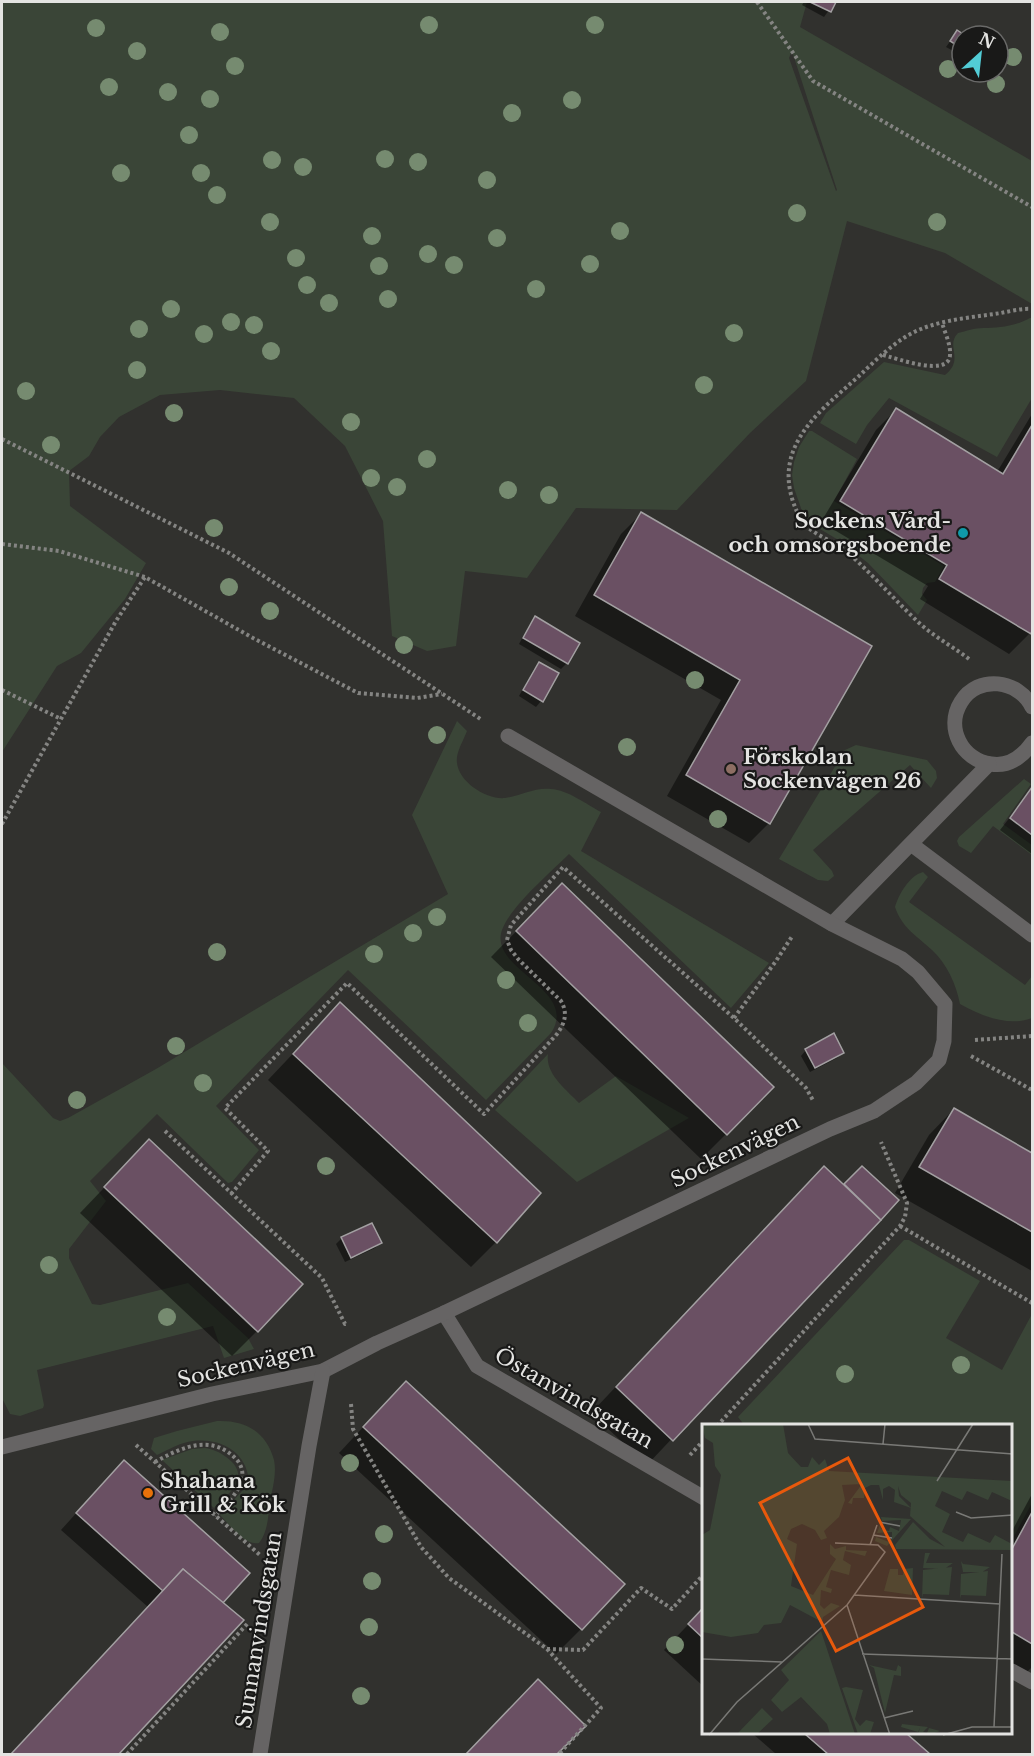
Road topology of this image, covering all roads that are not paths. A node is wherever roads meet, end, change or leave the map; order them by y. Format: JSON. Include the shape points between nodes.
{"nodes":[{"id":1,"x":1032,"y":707,"type":"edge"},
{"id":2,"x":508,"y":736,"type":"road end"},
{"id":3,"x":1030,"y":752,"type":"edge"},
{"id":4,"x":989,"y":764,"type":"junction"},
{"id":5,"x":911,"y":844,"type":"junction"},
{"id":6,"x":832,"y":924,"type":"junction"},
{"id":7,"x":1032,"y":935,"type":"edge"},
{"id":8,"x":444,"y":1313,"type":"junction"},
{"id":9,"x":323,"y":1371,"type":"junction"},
{"id":10,"x":2,"y":1447,"type":"edge"},
{"id":11,"x":702,"y":1497,"type":"edge"},
{"id":12,"x":1013,"y":1672,"type":"edge"},
{"id":13,"x":1032,"y":1682,"type":"edge"},
{"id":14,"x":260,"y":1755,"type":"edge"}],
"edges":[{"from":1,"to":4,"type":"street","via":[[1018,690],[1006,684],[990,683],[976,688],[961,702],[954,722],[960,746],[970,757]]},
{"from":2,"to":6,"type":"street","name":"Sockenvägen"},
{"from":3,"to":4,"type":"street","via":[[1012,762]]},
{"from":4,"to":5,"type":"street"},
{"from":5,"to":6,"type":"street"},
{"from":5,"to":7,"type":"street"},
{"from":6,"to":8,"type":"street","name":"Sockenvägen","via":[[902,959],[945,1004],[939,1060],[916,1083],[874,1111]]},
{"from":8,"to":9,"type":"street","name":"Sockenvägen"},
{"from":8,"to":11,"type":"street","name":"Östanvindsgatan","via":[[477,1366]]},
{"from":9,"to":10,"type":"street","name":"Sockenvägen","via":[[212,1394]]},
{"from":9,"to":14,"type":"street","name":"Sunnanvindsgatan"},
{"from":12,"to":13,"type":"street"}]}
